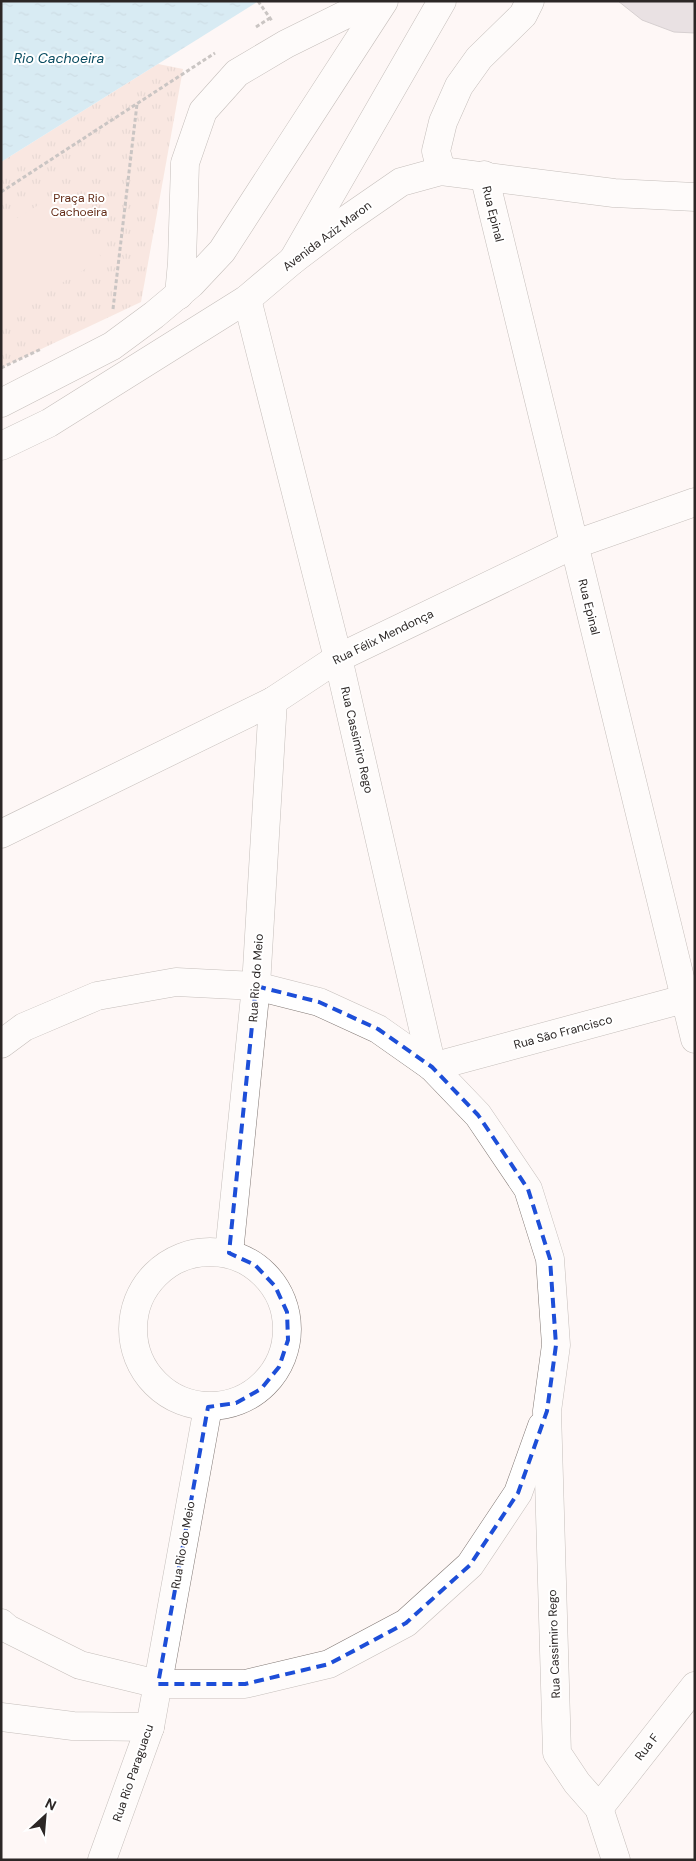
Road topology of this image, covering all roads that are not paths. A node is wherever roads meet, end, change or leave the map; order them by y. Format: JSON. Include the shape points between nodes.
{"nodes":[{"id":1,"x":373,"y":1,"type":"edge"},
{"id":2,"x":384,"y":1,"type":"edge"},
{"id":3,"x":442,"y":1,"type":"edge"},
{"id":4,"x":530,"y":1,"type":"edge"},
{"id":5,"x":441,"y":171,"type":"junction"},
{"id":6,"x":484,"y":176,"type":"junction"},
{"id":7,"x":695,"y":196,"type":"edge"},
{"id":8,"x":293,"y":260,"type":"junction"},
{"id":9,"x":178,"y":295,"type":"junction"},
{"id":10,"x":247,"y":299,"type":"junction"},
{"id":11,"x":1,"y":403,"type":"edge"},
{"id":12,"x":1,"y":446,"type":"edge"},
{"id":13,"x":695,"y":502,"type":"edge"},
{"id":14,"x":574,"y":545,"type":"junction"},
{"id":15,"x":338,"y":658,"type":"junction"},
{"id":16,"x":273,"y":701,"type":"junction"},
{"id":17,"x":1,"y":834,"type":"edge"},
{"id":18,"x":256,"y":986,"type":"junction"},
{"id":19,"x":690,"y":997,"type":"edge"},
{"id":20,"x":695,"y":1039,"type":"edge"},
{"id":21,"x":1,"y":1044,"type":"edge"},
{"id":22,"x":432,"y":1067,"type":"junction"},
{"id":23,"x":229,"y":1253,"type":"junction"},
{"id":24,"x":208,"y":1407,"type":"junction"},
{"id":25,"x":547,"y":1412,"type":"junction"},
{"id":26,"x":1,"y":1623,"type":"edge"},
{"id":27,"x":158,"y":1684,"type":"junction"},
{"id":28,"x":695,"y":1686,"type":"edge"},
{"id":29,"x":1,"y":1717,"type":"edge"},
{"id":30,"x":150,"y":1727,"type":"junction"},
{"id":31,"x":599,"y":1808,"type":"junction"},
{"id":32,"x":102,"y":1860,"type":"edge"},
{"id":33,"x":616,"y":1860,"type":"edge"}],
"edges":[{"from":1,"to":9,"type":"street","via":[[286,44],[237,73],[203,111],[185,163]]},
{"from":2,"to":9,"type":"street","via":[[222,251]]},
{"from":3,"to":8,"type":"street"},
{"from":4,"to":5,"type":"street","via":[[523,15],[478,58],[459,86],[436,151]]},
{"from":5,"to":6,"type":"street","name":"Avenida Aziz Maron"},
{"from":5,"to":8,"type":"street","name":"Avenida Aziz Maron","via":[[401,182]]},
{"from":6,"to":7,"type":"street","name":"Avenida Aziz Maron","via":[[614,193]]},
{"from":6,"to":14,"type":"street","name":"Rua Epinal"},
{"from":8,"to":10,"type":"street","name":"Avenida Aziz Maron"},
{"from":9,"to":11,"type":"street","via":[[112,346]]},
{"from":10,"to":12,"type":"street","name":"Avenida Aziz Maron","via":[[49,423]]},
{"from":10,"to":15,"type":"street","name":"Rua Cassimiro Rego"},
{"from":13,"to":14,"type":"street","name":"Rua Félix Mendonça"},
{"from":14,"to":15,"type":"street","name":"Rua Félix Mendonça"},
{"from":14,"to":19,"type":"street","name":"Rua Epinal"},
{"from":15,"to":16,"type":"street","name":"Rua Félix Mendonça"},
{"from":15,"to":22,"type":"street","name":"Rua Cassimiro Rego"},
{"from":16,"to":17,"type":"street","name":"Rua Félix Mendonça"},
{"from":16,"to":18,"type":"street","name":"Rua Rio do Meio"},
{"from":18,"to":21,"type":"street","name":"Rua Cassimiro Rego","via":[[176,982],[97,996],[24,1027]]},
{"from":18,"to":22,"type":"street","name":"Rua Cassimiro Rego","via":[[319,1002],[378,1029]]},
{"from":18,"to":23,"type":"street","name":"Rua Rio do Meio"},
{"from":19,"to":20,"type":"street","name":"Rua Epinal"},
{"from":19,"to":22,"type":"street","name":"Rua São Francisco"},
{"from":22,"to":25,"type":"street","name":"Rua Cassimiro Rego","via":[[478,1115],[528,1189],[550,1259],[556,1345]]},
{"from":23,"to":24,"type":"street","via":[[255,1265],[275,1286],[287,1312],[288,1340],[279,1367],[261,1389],[236,1403]]},
{"from":23,"to":24,"type":"street","via":[[203,1251],[178,1258],[156,1272],[141,1293],[133,1318],[134,1344],[143,1368],[160,1388],[182,1402]]},
{"from":24,"to":27,"type":"street","name":"Rua Rio do Meio"},
{"from":25,"to":27,"type":"street","name":"Rua Cassimiro Rego","via":[[518,1493],[470,1565],[406,1623],[329,1664],[245,1684]]},
{"from":25,"to":31,"type":"street","name":"Rua Cassimiro Rego","via":[[557,1753]]},
{"from":26,"to":27,"type":"street","name":"Rua Cassimiro Rego","via":[[80,1665]]},
{"from":27,"to":30,"type":"street","name":"Rua Rio Paraguacu"},
{"from":28,"to":31,"type":"street","name":"Rua F"},
{"from":29,"to":30,"type":"street","via":[[74,1726]]},
{"from":30,"to":32,"type":"street","name":"Rua Rio Paraguacu"},
{"from":31,"to":33,"type":"street","name":"Rua Cassimiro Rego"}]}
